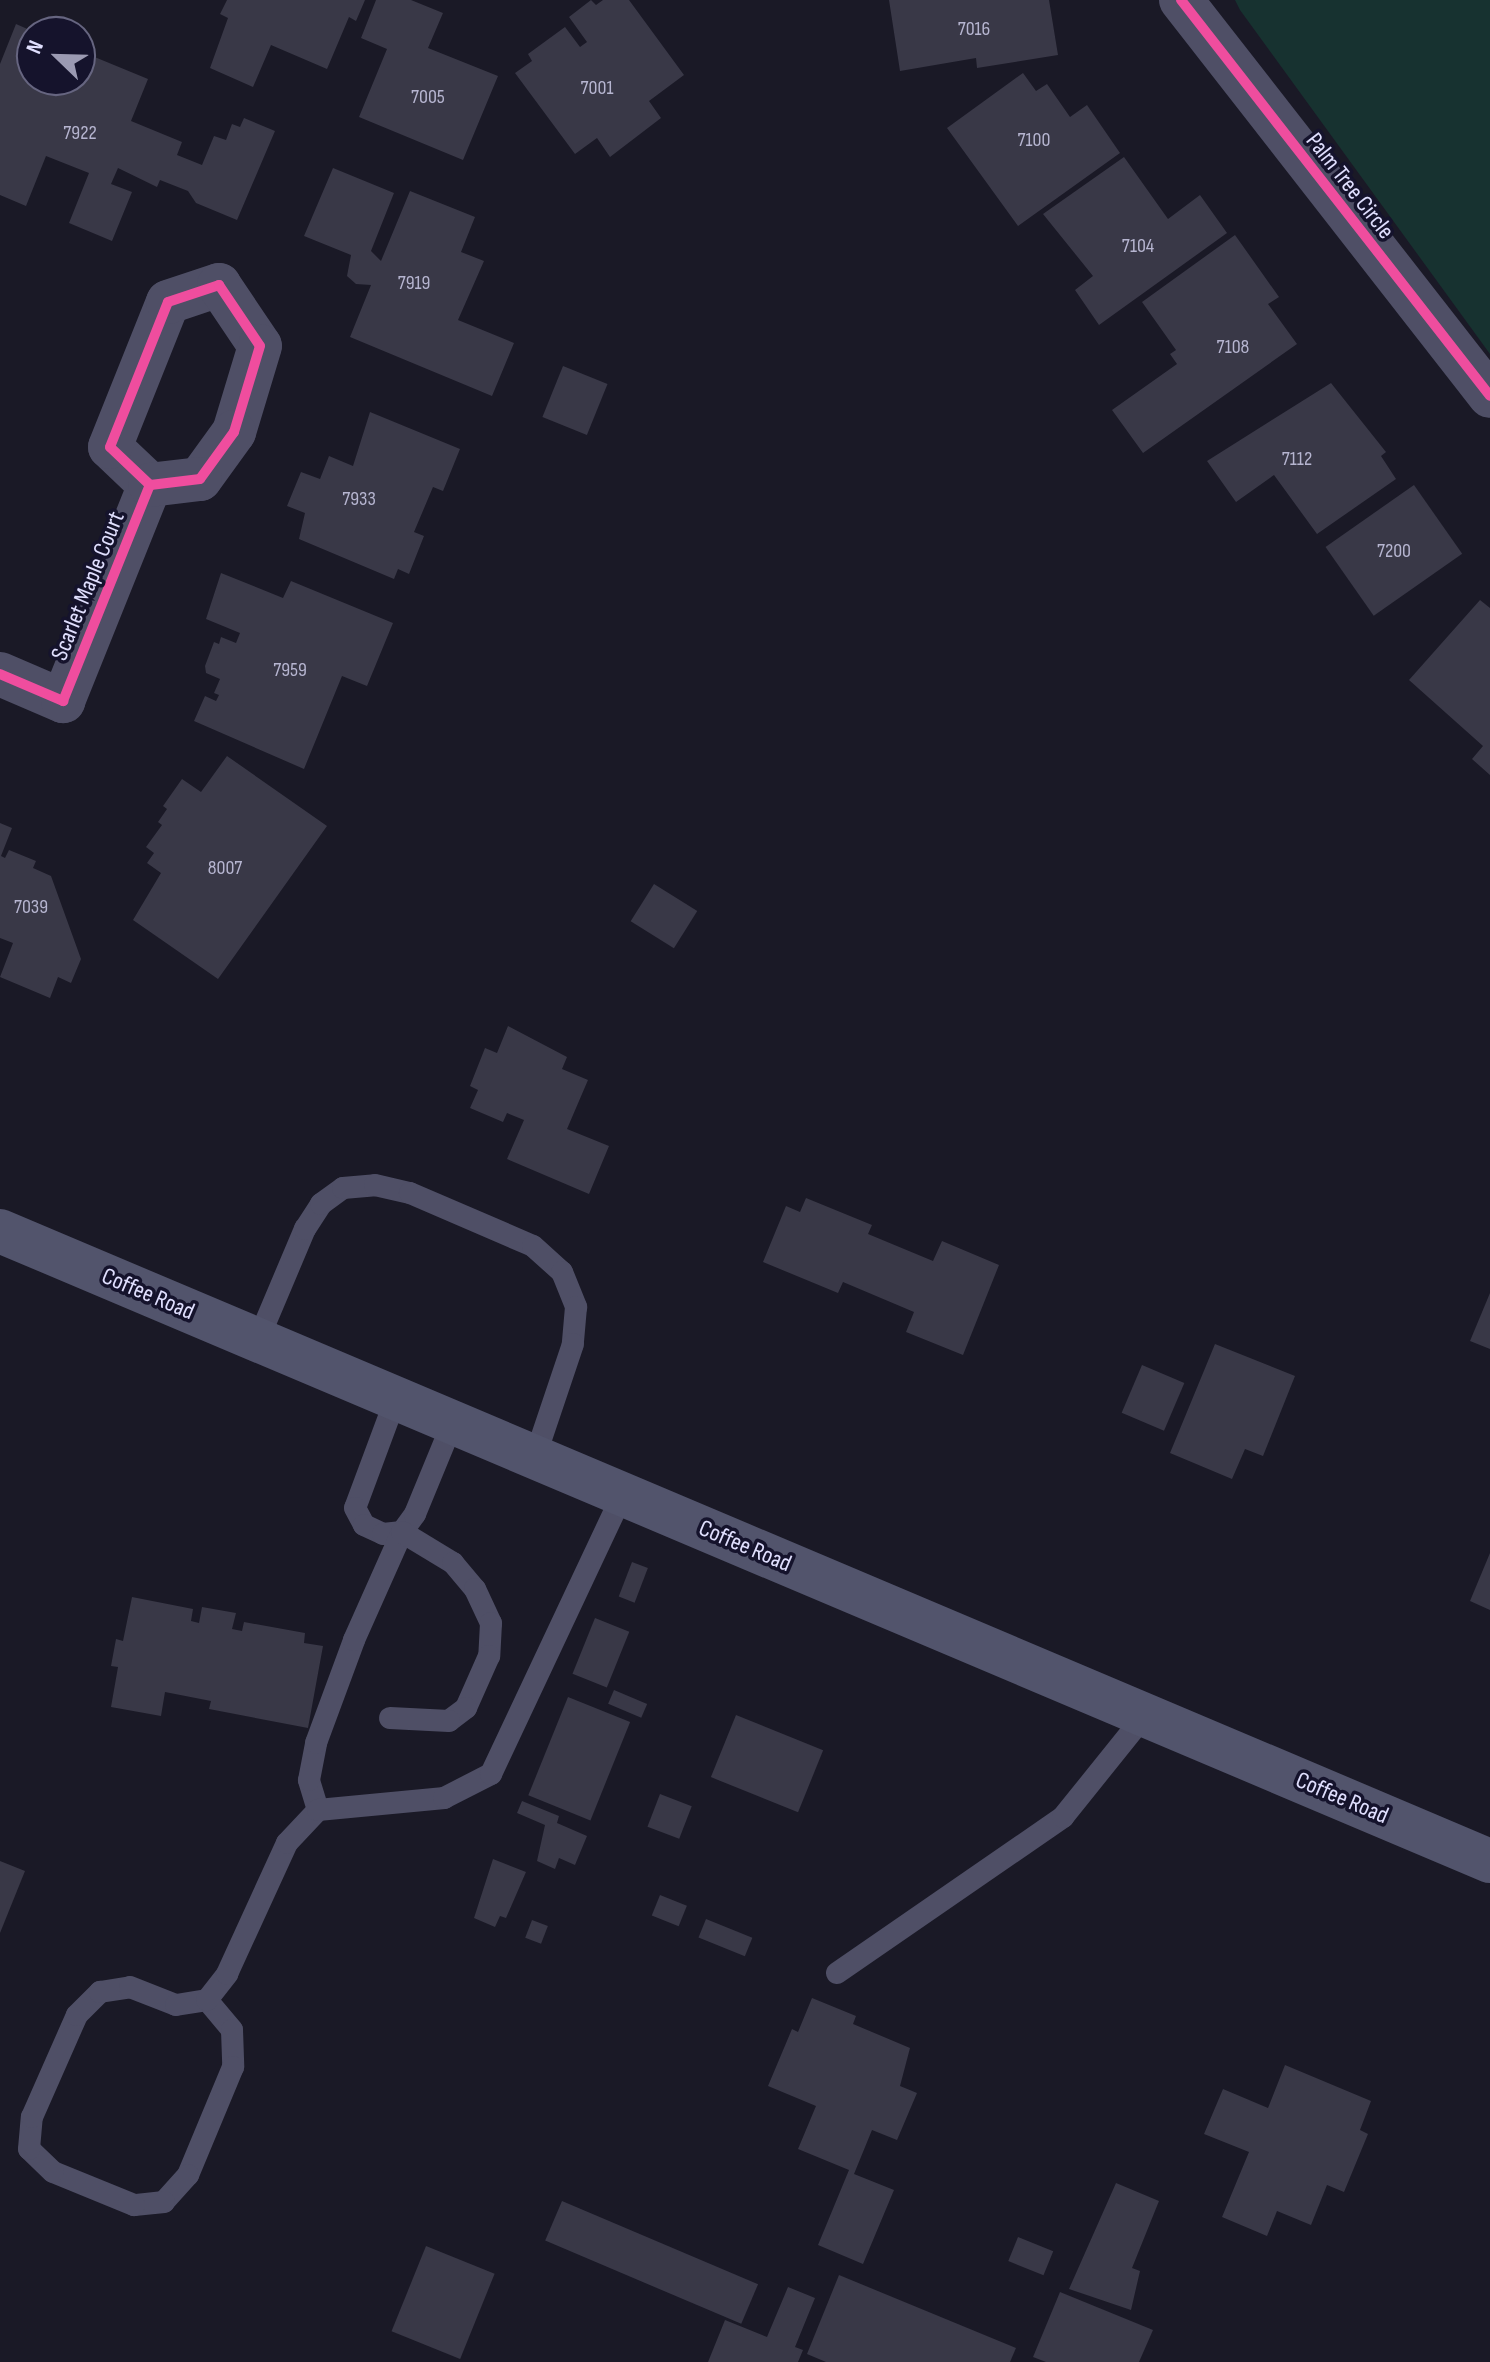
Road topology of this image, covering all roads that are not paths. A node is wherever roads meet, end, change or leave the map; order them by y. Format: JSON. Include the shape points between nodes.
{"nodes":[{"id":1,"x":1181,"y":0,"type":"edge"},
{"id":2,"x":1490,"y":396,"type":"edge"},
{"id":3,"x":150,"y":485,"type":"dead end"},
{"id":4,"x":0,"y":674,"type":"edge"},
{"id":5,"x":0,"y":1231,"type":"edge"},
{"id":6,"x":258,"y":1340,"type":"junction"},
{"id":7,"x":396,"y":1398,"type":"junction"},
{"id":8,"x":453,"y":1422,"type":"junction"},
{"id":9,"x":535,"y":1457,"type":"junction"},
{"id":10,"x":623,"y":1494,"type":"junction"},
{"id":11,"x":402,"y":1532,"type":"junction"},
{"id":12,"x":1145,"y":1715,"type":"junction"},
{"id":13,"x":390,"y":1718,"type":"dead end"},
{"id":14,"x":318,"y":1810,"type":"junction"},
{"id":15,"x":1490,"y":1861,"type":"edge"},
{"id":16,"x":837,"y":1973,"type":"dead end"},
{"id":17,"x":207,"y":2000,"type":"junction"}],
"edges":[{"from":1,"to":2,"type":"street","name":"Palm Tree Circle"},
{"from":3,"to":4,"type":"street","name":"Scarlet Maple Court","via":[[63,701]]},
{"from":5,"to":6,"type":"main road","name":"Coffee Road"},
{"from":6,"to":7,"type":"main road","name":"Coffee Road"},
{"from":6,"to":9,"type":"lane","via":[[305,1229],[321,1204],[343,1188],[375,1185],[410,1193],[533,1246],[562,1272],[576,1307],[573,1344]]},
{"from":7,"to":8,"type":"main road","name":"Coffee Road"},
{"from":7,"to":11,"type":"lane","via":[[355,1508],[364,1525],[383,1534]]},
{"from":8,"to":9,"type":"main road","name":"Coffee Road"},
{"from":8,"to":11,"type":"lane"},
{"from":9,"to":10,"type":"main road","name":"Coffee Road"},
{"from":10,"to":12,"type":"main road","name":"Coffee Road"},
{"from":10,"to":14,"type":"lane","via":[[491,1774],[444,1798]]},
{"from":11,"to":13,"type":"lane","via":[[453,1563],[475,1589],[491,1623],[489,1656],[466,1708],[449,1721]]},
{"from":11,"to":14,"type":"lane","via":[[316,1743],[309,1780]]},
{"from":12,"to":15,"type":"main road","name":"Coffee Road"},
{"from":12,"to":16,"type":"lane","via":[[1063,1817]]},
{"from":14,"to":17,"type":"lane","via":[[287,1843],[227,1974]]},
{"from":17,"to":17,"type":"lane","via":[[176,2005],[130,1987],[100,1992],[77,2015],[32,2117],[29,2149],[53,2172],[134,2205],[164,2202],[188,2175],[233,2067],[232,2030]]}]}
